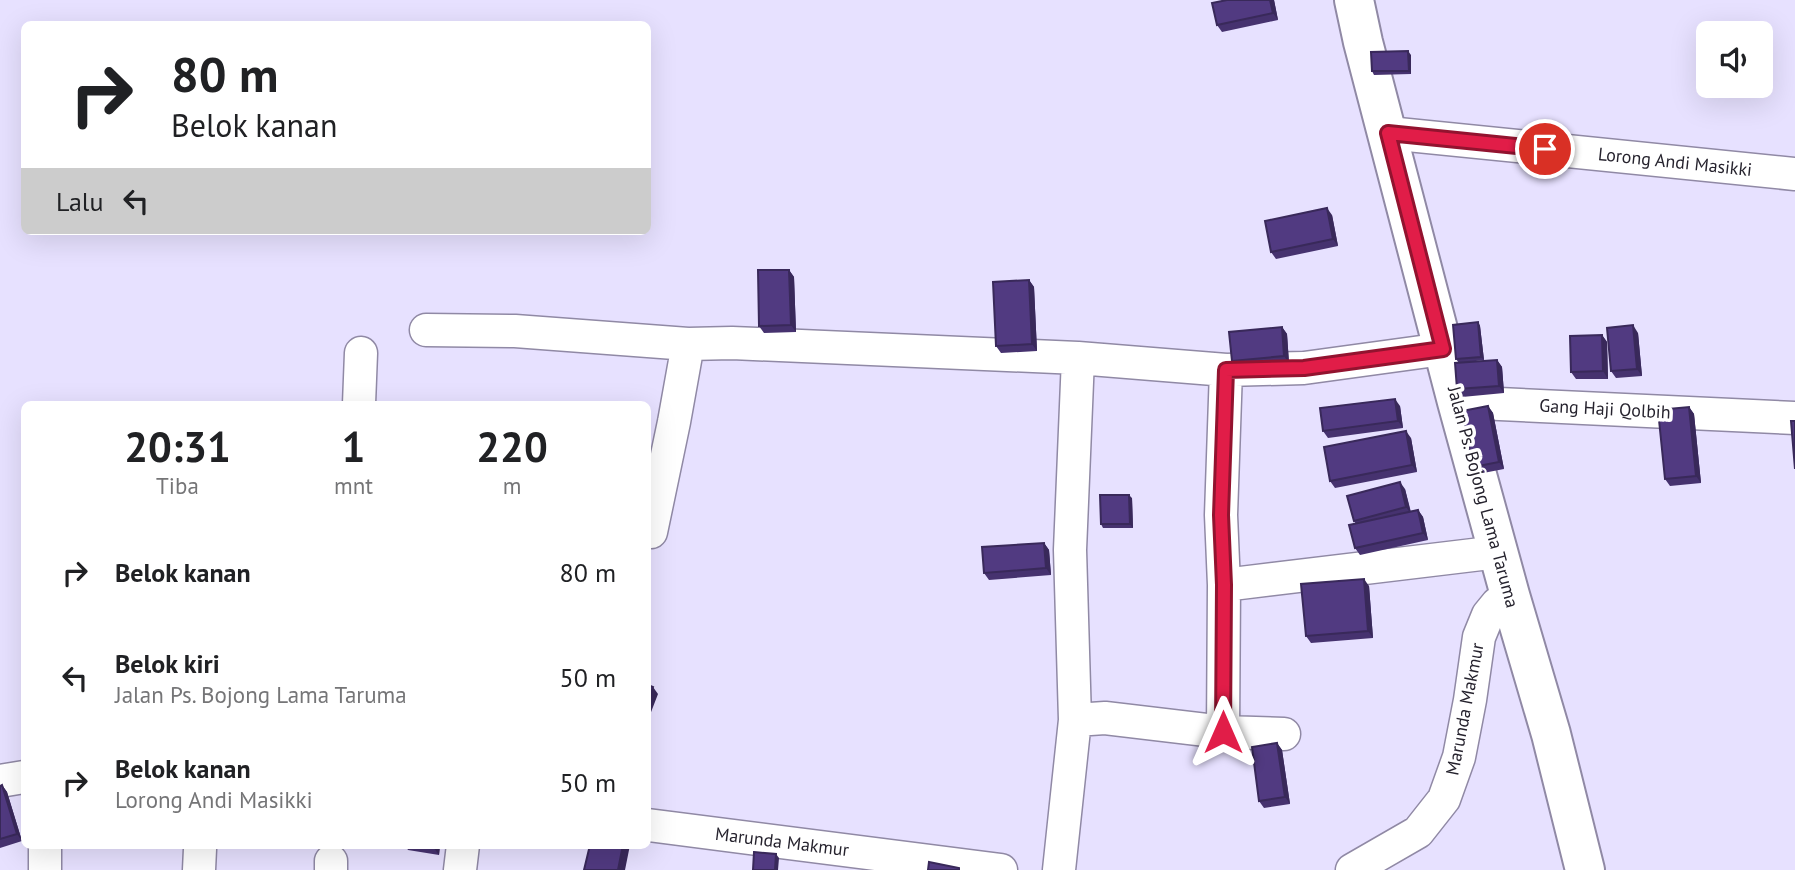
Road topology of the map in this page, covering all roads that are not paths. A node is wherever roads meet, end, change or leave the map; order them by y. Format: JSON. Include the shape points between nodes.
{"nodes":[{"id":1,"x":1354,"y":0,"type":"edge"},
{"id":2,"x":1388,"y":133,"type":"junction"},
{"id":3,"x":1795,"y":174,"type":"edge"},
{"id":4,"x":426,"y":330,"type":"dead end"},
{"id":5,"x":688,"y":344,"type":"junction"},
{"id":6,"x":1443,"y":349,"type":"junction"},
{"id":7,"x":361,"y":353,"type":"dead end"},
{"id":8,"x":1078,"y":358,"type":"junction"},
{"id":9,"x":1226,"y":370,"type":"junction"},
{"id":10,"x":359,"y":401,"type":"edge"},
{"id":11,"x":1457,"y":402,"type":"junction"},
{"id":12,"x":1795,"y":418,"type":"edge"},
{"id":13,"x":651,"y":532,"type":"dead end"},
{"id":14,"x":1498,"y":552,"type":"junction"},
{"id":15,"x":1224,"y":585,"type":"junction"},
{"id":16,"x":1510,"y":595,"type":"junction"},
{"id":17,"x":1075,"y":720,"type":"junction"},
{"id":18,"x":1223,"y":732,"type":"junction"},
{"id":19,"x":1284,"y":734,"type":"dead end"},
{"id":20,"x":21,"y":778,"type":"edge"},
{"id":21,"x":0,"y":781,"type":"edge"},
{"id":22,"x":651,"y":825,"type":"edge"},
{"id":23,"x":45,"y":849,"type":"edge"},
{"id":24,"x":463,"y":849,"type":"edge"},
{"id":25,"x":45,"y":870,"type":"edge"},
{"id":26,"x":460,"y":870,"type":"edge"},
{"id":27,"x":1001,"y":870,"type":"edge"},
{"id":28,"x":1059,"y":870,"type":"edge"},
{"id":29,"x":1352,"y":870,"type":"edge"},
{"id":30,"x":1586,"y":870,"type":"edge"}],
"edges":[{"from":1,"to":2,"type":"main road","name":"Jalan Ps. Bojong Lama Taruma"},
{"from":2,"to":3,"type":"street","name":"Lorong Andi Masikki"},
{"from":2,"to":6,"type":"main road","name":"Jalan Ps. Bojong Lama Taruma"},
{"from":4,"to":5,"type":"street","via":[[515,331]]},
{"from":5,"to":8,"type":"street"},
{"from":5,"to":13,"type":"street"},
{"from":6,"to":9,"type":"street","via":[[1304,368]]},
{"from":6,"to":11,"type":"main road","name":"Jalan Ps. Bojong Lama Taruma"},
{"from":7,"to":10,"type":"street"},
{"from":8,"to":9,"type":"street"},
{"from":8,"to":17,"type":"street","via":[[1070,550]]},
{"from":9,"to":15,"type":"street","via":[[1221,515]]},
{"from":11,"to":12,"type":"street","name":"Gang Haji Qolbih"},
{"from":11,"to":14,"type":"main road","name":"Jalan Ps. Bojong Lama Taruma"},
{"from":14,"to":15,"type":"street"},
{"from":14,"to":16,"type":"main road","name":"Jalan Ps. Bojong Lama Taruma"},
{"from":15,"to":18,"type":"street"},
{"from":16,"to":29,"type":"street","name":"Marunda Makmur","via":[[1497,604],[1479,637],[1459,757],[1444,799],[1418,832]]},
{"from":16,"to":30,"type":"main road","name":"Jalan Ps. Bojong Lama Taruma"},
{"from":17,"to":18,"type":"street","via":[[1105,718]]},
{"from":17,"to":28,"type":"street"},
{"from":18,"to":19,"type":"street"},
{"from":20,"to":21,"type":"street"},
{"from":22,"to":27,"type":"street","name":"Marunda Makmur"},
{"from":23,"to":25,"type":"street"},
{"from":24,"to":26,"type":"street"}]}
